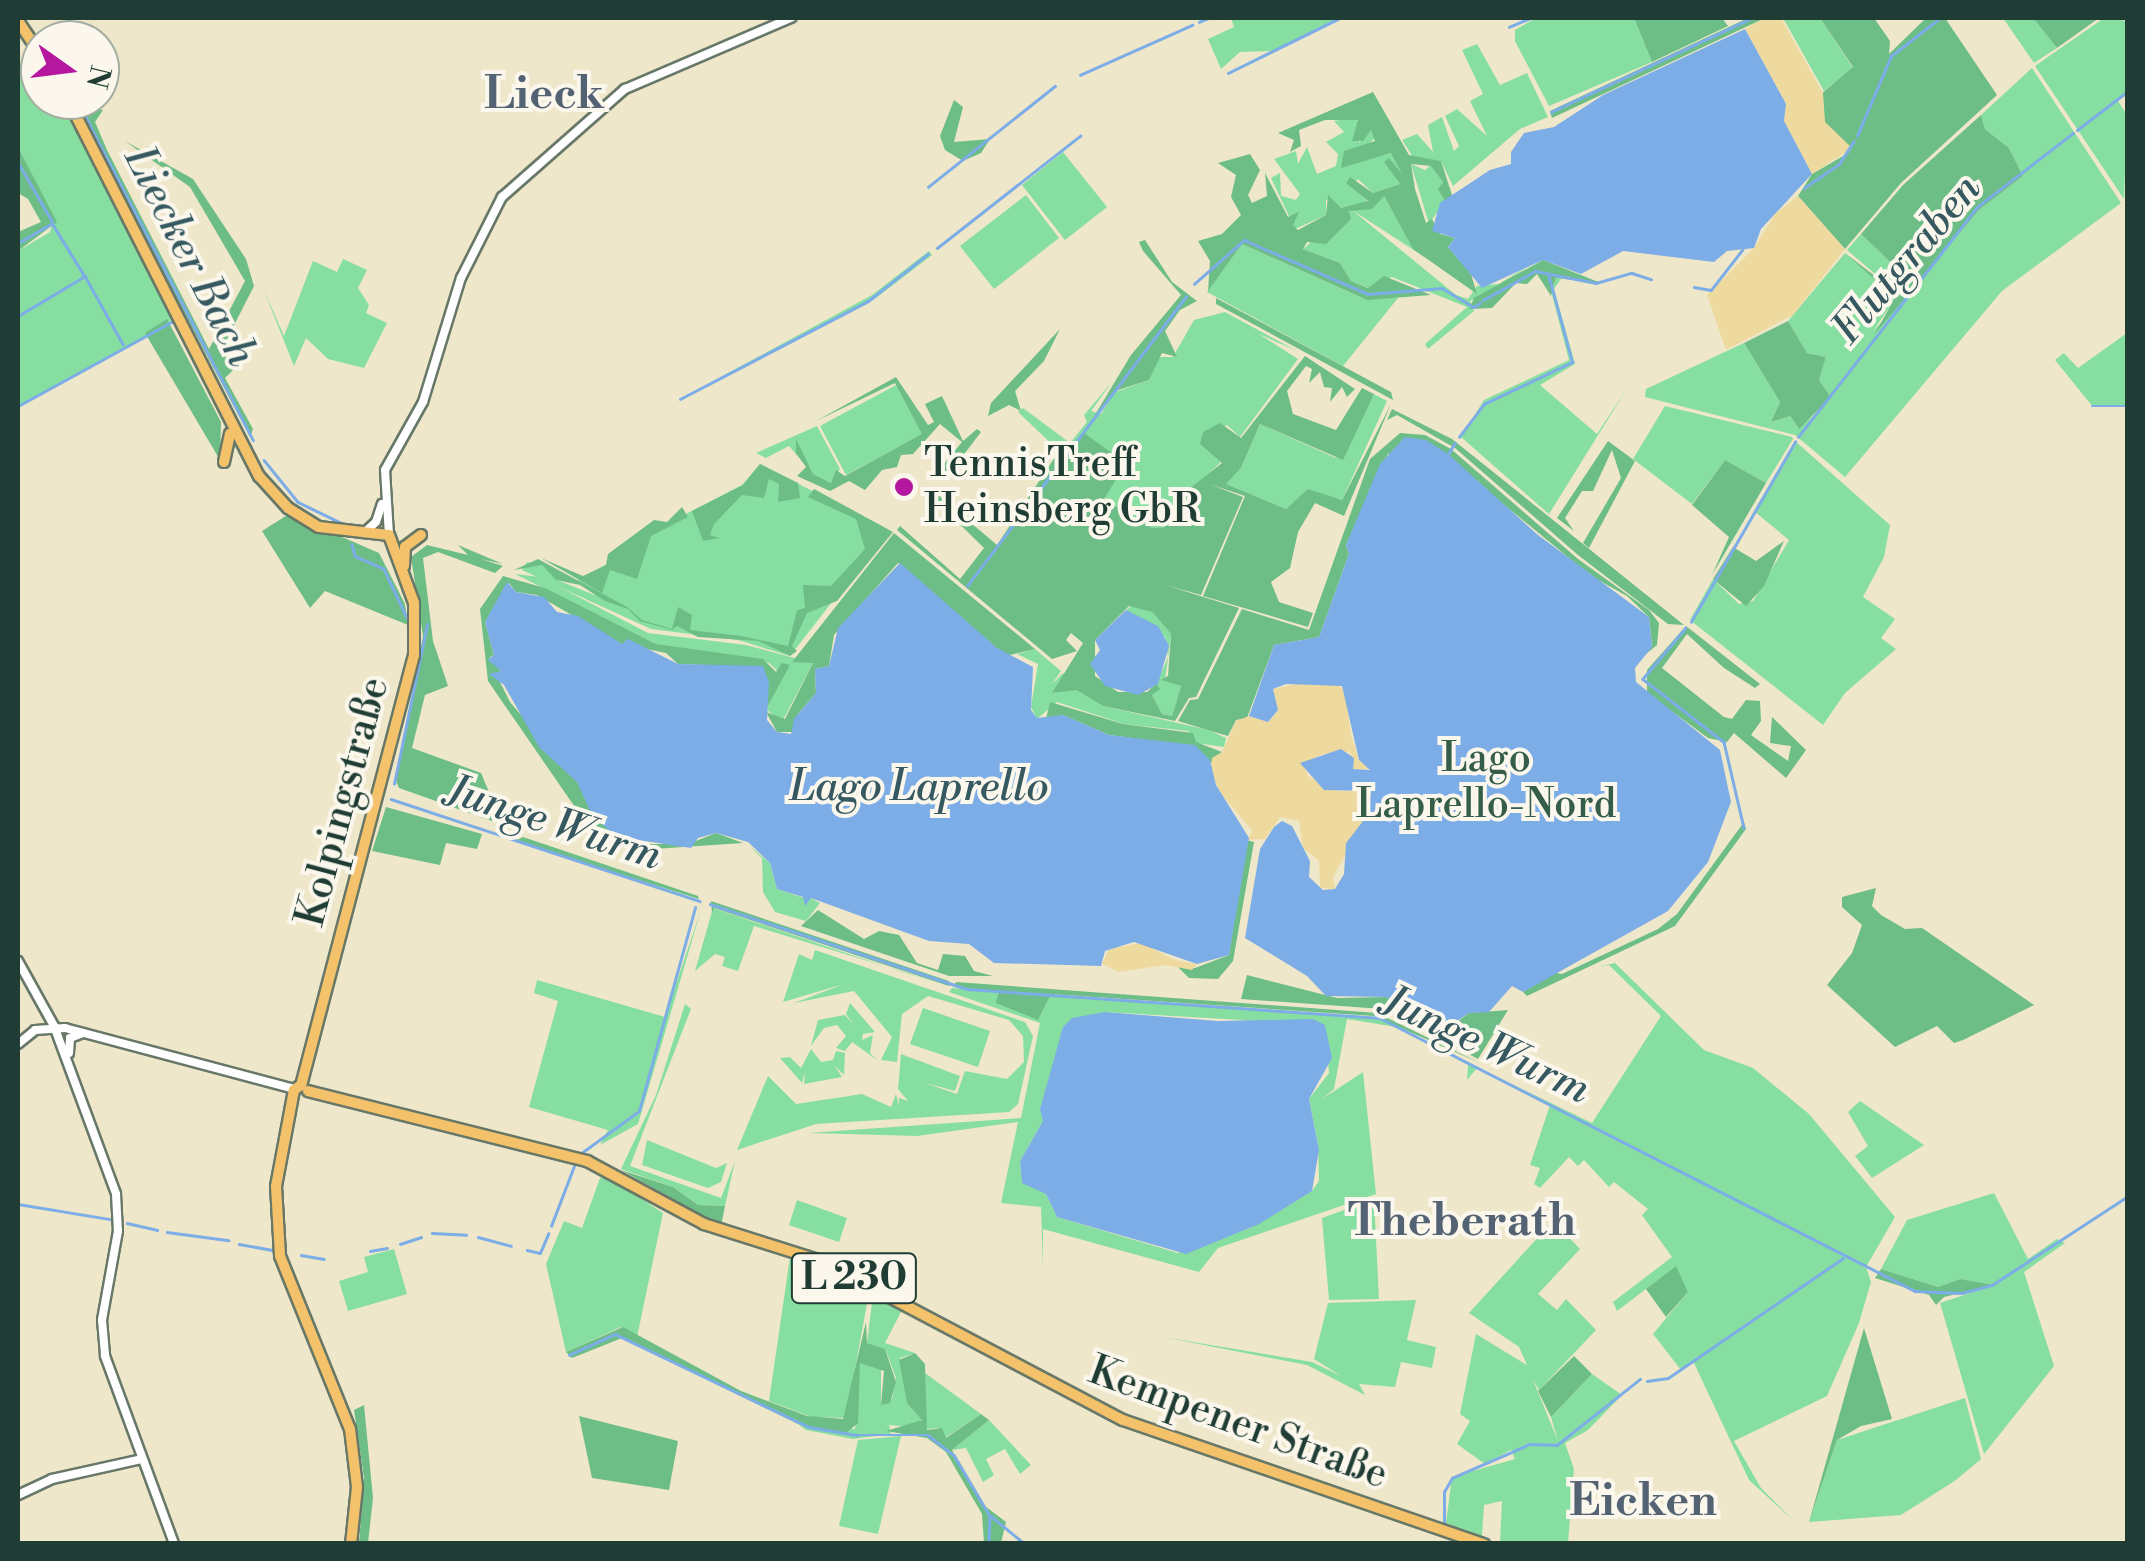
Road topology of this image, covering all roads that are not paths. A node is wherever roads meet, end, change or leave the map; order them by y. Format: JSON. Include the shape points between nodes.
{"nodes":[{"id":1,"x":791,"y":18,"type":"edge"},
{"id":2,"x":78,"y":120,"type":"edge"},
{"id":3,"x":210,"y":381,"type":"junction"},
{"id":4,"x":228,"y":423,"type":"junction"},
{"id":5,"x":224,"y":462,"type":"dead end"},
{"id":6,"x":382,"y":499,"type":"junction"},
{"id":7,"x":335,"y":531,"type":"junction"},
{"id":8,"x":421,"y":535,"type":"dead end"},
{"id":9,"x":362,"y":536,"type":"junction"},
{"id":10,"x":389,"y":536,"type":"junction"},
{"id":11,"x":404,"y":572,"type":"junction"},
{"id":12,"x":18,"y":961,"type":"edge"},
{"id":13,"x":42,"y":1004,"type":"junction"},
{"id":14,"x":54,"y":1026,"type":"junction"},
{"id":15,"x":84,"y":1032,"type":"junction"},
{"id":16,"x":27,"y":1035,"type":"junction"},
{"id":17,"x":18,"y":1044,"type":"edge"},
{"id":18,"x":80,"y":1091,"type":"junction"},
{"id":19,"x":300,"y":1091,"type":"junction"},
{"id":20,"x":138,"y":1460,"type":"junction"},
{"id":21,"x":18,"y":1494,"type":"edge"},
{"id":22,"x":174,"y":1544,"type":"edge"},
{"id":23,"x":351,"y":1544,"type":"edge"},
{"id":24,"x":1484,"y":1544,"type":"edge"}],
"edges":[{"from":1,"to":6,"type":"street","via":[[625,90],[508,189],[465,265],[426,394],[385,470]]},
{"from":2,"to":3,"type":"main road"},
{"from":3,"to":4,"type":"main road"},
{"from":3,"to":7,"type":"main road","via":[[272,484]]},
{"from":4,"to":5,"type":"main road","via":[[231,446]]},
{"from":4,"to":7,"type":"main road","via":[[279,499],[309,522]]},
{"from":6,"to":9,"type":"street","via":[[376,522]]},
{"from":6,"to":10,"type":"street"},
{"from":7,"to":9,"type":"main road"},
{"from":8,"to":11,"type":"main road","via":[[405,547]]},
{"from":9,"to":10,"type":"main road"},
{"from":10,"to":11,"type":"main road","name":"Kolpingstraße"},
{"from":11,"to":19,"type":"main road","name":"Kolpingstraße","via":[[417,628],[414,655]]},
{"from":12,"to":13,"type":"street"},
{"from":13,"to":14,"type":"street"},
{"from":13,"to":16,"type":"street"},
{"from":14,"to":15,"type":"street","name":"Kempener Straße"},
{"from":14,"to":16,"type":"street"},
{"from":14,"to":18,"type":"street"},
{"from":15,"to":18,"type":"street","via":[[67,1046]]},
{"from":15,"to":19,"type":"street","name":"Kempener Straße"},
{"from":16,"to":17,"type":"street"},
{"from":18,"to":20,"type":"street","via":[[118,1205],[102,1336]]},
{"from":19,"to":23,"type":"main road","name":"Kolpingstraße","via":[[276,1186],[280,1256],[350,1429],[357,1487]]},
{"from":19,"to":24,"type":"main road","name":"Kempener Straße","number":"L 230","via":[[587,1160],[704,1224],[820,1261],[1124,1420]]},
{"from":20,"to":21,"type":"street","via":[[52,1479]]},
{"from":20,"to":22,"type":"street"}]}
